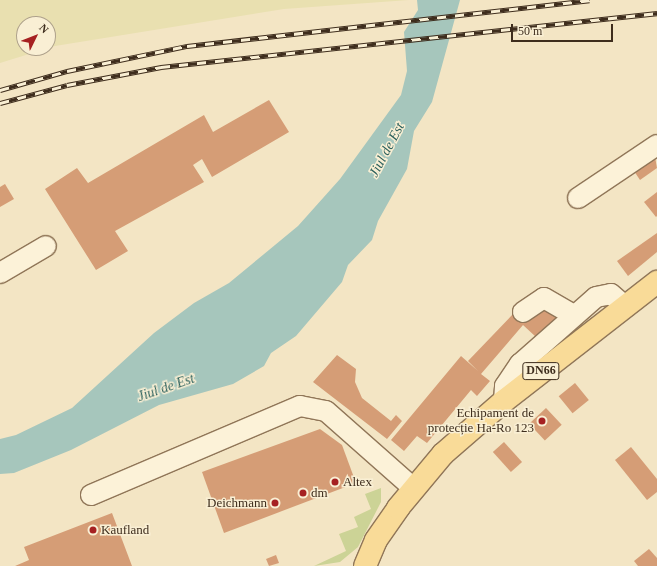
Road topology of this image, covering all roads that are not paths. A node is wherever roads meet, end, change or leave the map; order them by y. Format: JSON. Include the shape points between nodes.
{"nodes":[{"id":1,"x":657,"y":145,"type":"edge"},
{"id":2,"x":578,"y":198,"type":"dead end"},
{"id":3,"x":46,"y":246,"type":"dead end"},
{"id":4,"x":0,"y":273,"type":"edge"},
{"id":5,"x":657,"y":282,"type":"edge"},
{"id":6,"x":625,"y":306,"type":"junction"},
{"id":7,"x":523,"y":312,"type":"dead end"},
{"id":8,"x":574,"y":315,"type":"junction"},
{"id":9,"x":504,"y":401,"type":"junction"},
{"id":10,"x":413,"y":488,"type":"junction"},
{"id":11,"x":91,"y":495,"type":"dead end"},
{"id":12,"x":376,"y":540,"type":"junction"},
{"id":13,"x":349,"y":566,"type":"edge"},
{"id":14,"x":365,"y":566,"type":"edge"}],
"edges":[{"from":1,"to":2,"type":"lane"},
{"from":3,"to":4,"type":"lane"},
{"from":5,"to":6,"type":"main road","number":"DN66"},
{"from":6,"to":8,"type":"lane","via":[[605,292]]},
{"from":6,"to":9,"type":"main road","number":"DN66"},
{"from":7,"to":8,"type":"lane","via":[[544,298]]},
{"from":8,"to":9,"type":"lane","via":[[543,341],[510,377]]},
{"from":9,"to":10,"type":"main road","number":"DN66","via":[[444,454]]},
{"from":10,"to":11,"type":"lane","via":[[326,411],[300,406]]},
{"from":10,"to":12,"type":"main road","number":"DN66"},
{"from":12,"to":13,"type":"main road","number":"DN66"},
{"from":12,"to":14,"type":"main road"}]}
